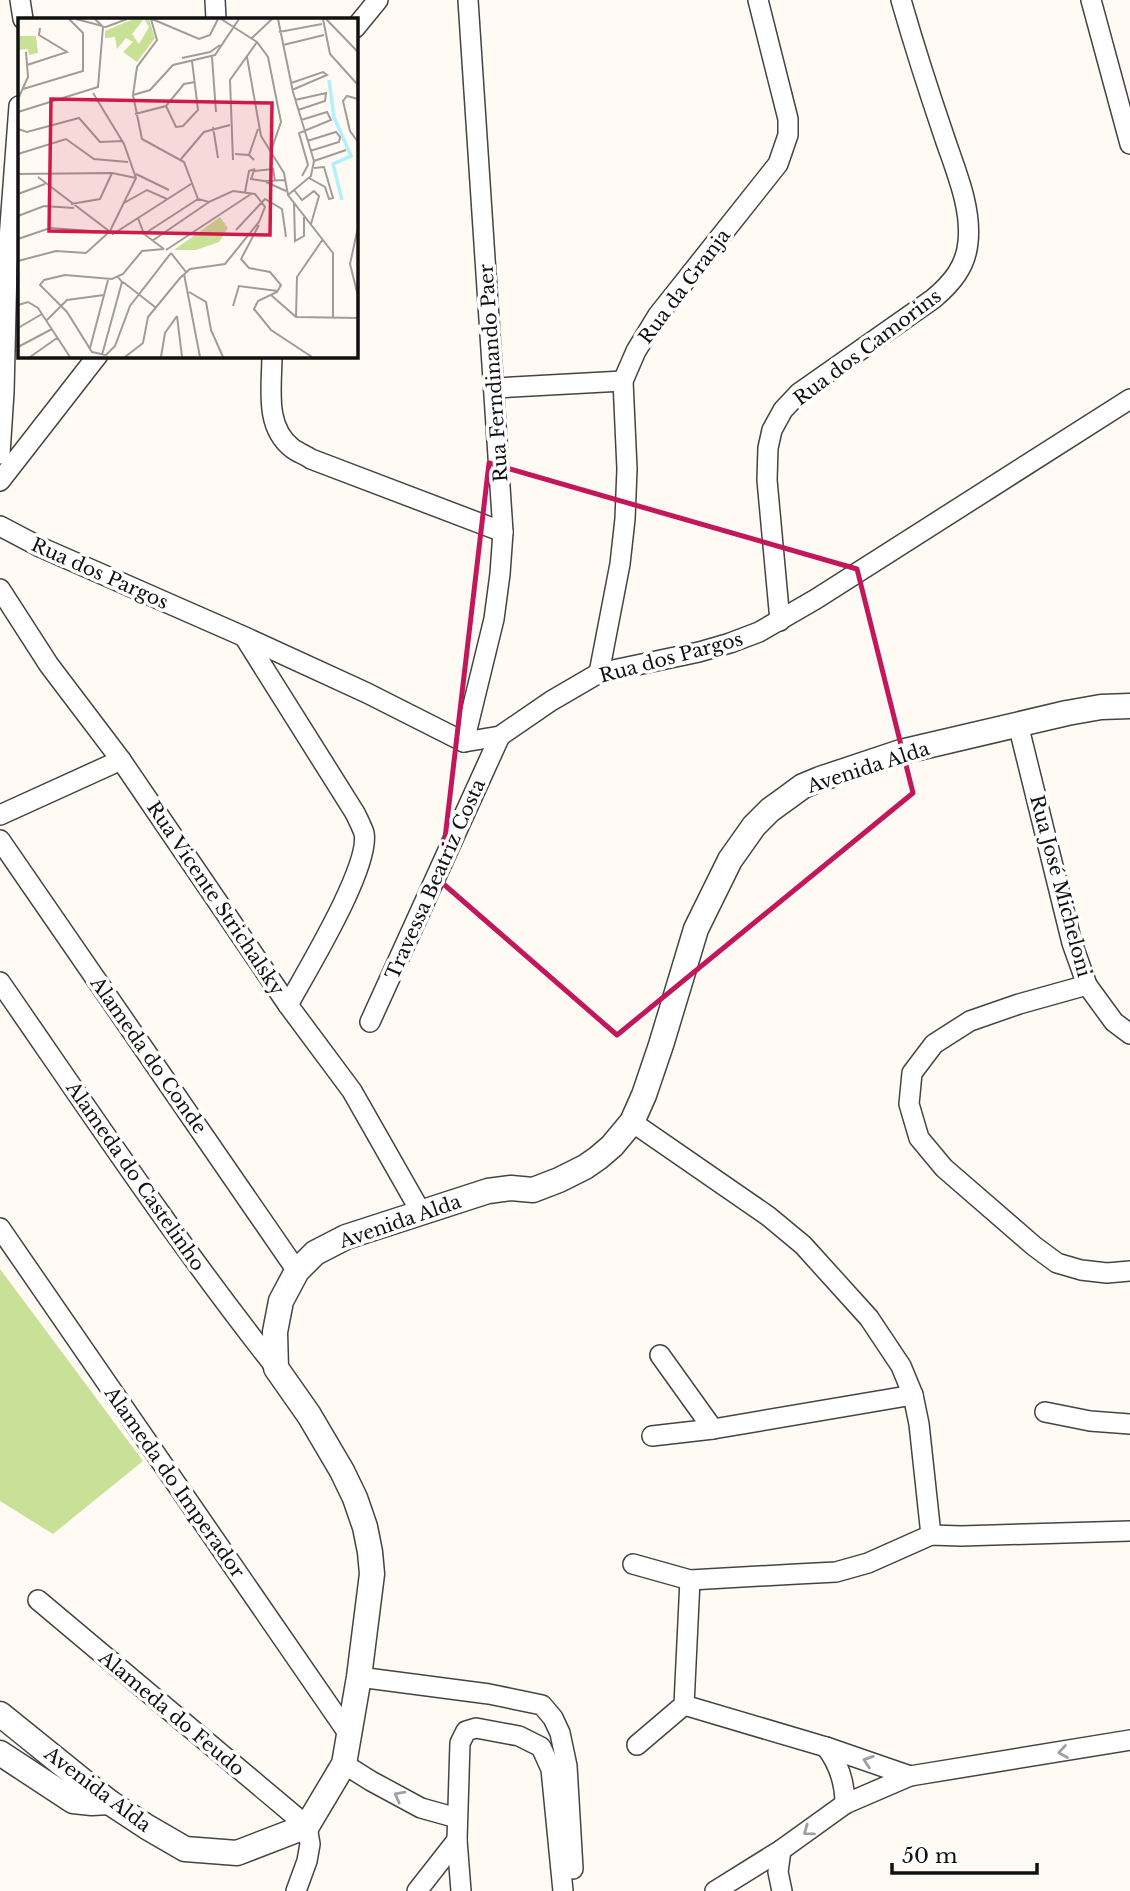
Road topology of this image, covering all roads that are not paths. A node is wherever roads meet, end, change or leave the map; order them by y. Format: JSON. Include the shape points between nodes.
{"nodes":[{"id":1,"x":20,"y":0,"type":"edge"},
{"id":2,"x":215,"y":0,"type":"edge"},
{"id":3,"x":378,"y":0,"type":"edge"},
{"id":4,"x":468,"y":0,"type":"edge"},
{"id":5,"x":758,"y":0,"type":"edge"},
{"id":6,"x":901,"y":0,"type":"edge"},
{"id":7,"x":1090,"y":0,"type":"edge"},
{"id":8,"x":23,"y":18,"type":"edge"},
{"id":9,"x":216,"y":18,"type":"edge"},
{"id":10,"x":357,"y":26,"type":"edge"},
{"id":11,"x":18,"y":119,"type":"edge"},
{"id":12,"x":1130,"y":144,"type":"edge"},
{"id":13,"x":96,"y":357,"type":"edge"},
{"id":14,"x":272,"y":357,"type":"edge"},
{"id":15,"x":623,"y":381,"type":"junction"},
{"id":16,"x":495,"y":388,"type":"junction"},
{"id":17,"x":1130,"y":399,"type":"edge"},
{"id":18,"x":0,"y":454,"type":"edge"},
{"id":19,"x":0,"y":481,"type":"edge"},
{"id":20,"x":0,"y":526,"type":"edge"},
{"id":21,"x":503,"y":532,"type":"junction"},
{"id":22,"x":0,"y":589,"type":"edge"},
{"id":23,"x":780,"y":621,"type":"junction"},
{"id":24,"x":245,"y":637,"type":"junction"},
{"id":25,"x":599,"y":673,"type":"junction"},
{"id":26,"x":1130,"y":706,"type":"edge"},
{"id":27,"x":1018,"y":724,"type":"junction"},
{"id":28,"x":500,"y":736,"type":"junction"},
{"id":29,"x":464,"y":742,"type":"junction"},
{"id":30,"x":121,"y":760,"type":"junction"},
{"id":31,"x":0,"y":815,"type":"edge"},
{"id":32,"x":0,"y":839,"type":"edge"},
{"id":33,"x":0,"y":982,"type":"edge"},
{"id":34,"x":1087,"y":985,"type":"junction"},
{"id":35,"x":288,"y":1005,"type":"junction"},
{"id":36,"x":370,"y":1022,"type":"dead end"},
{"id":37,"x":1130,"y":1034,"type":"edge"},
{"id":38,"x":632,"y":1122,"type":"junction"},
{"id":39,"x":422,"y":1214,"type":"junction"},
{"id":40,"x":0,"y":1228,"type":"edge"},
{"id":41,"x":297,"y":1271,"type":"junction"},
{"id":42,"x":1130,"y":1271,"type":"edge"},
{"id":43,"x":660,"y":1355,"type":"dead end"},
{"id":44,"x":276,"y":1368,"type":"junction"},
{"id":45,"x":913,"y":1395,"type":"junction"},
{"id":46,"x":1045,"y":1412,"type":"dead end"},
{"id":47,"x":1130,"y":1424,"type":"edge"},
{"id":48,"x":713,"y":1429,"type":"junction"},
{"id":49,"x":652,"y":1436,"type":"dead end"},
{"id":50,"x":1130,"y":1531,"type":"edge"},
{"id":51,"x":931,"y":1535,"type":"junction"},
{"id":52,"x":632,"y":1564,"type":"dead end"},
{"id":53,"x":690,"y":1580,"type":"junction"},
{"id":54,"x":38,"y":1600,"type":"dead end"},
{"id":55,"x":359,"y":1677,"type":"junction"},
{"id":56,"x":684,"y":1705,"type":"junction"},
{"id":57,"x":0,"y":1714,"type":"edge"},
{"id":58,"x":350,"y":1736,"type":"junction"},
{"id":59,"x":1130,"y":1740,"type":"edge"},
{"id":60,"x":637,"y":1745,"type":"dead end"},
{"id":61,"x":826,"y":1747,"type":"junction"},
{"id":62,"x":0,"y":1753,"type":"edge"},
{"id":63,"x":344,"y":1764,"type":"junction"},
{"id":64,"x":910,"y":1776,"type":"junction"},
{"id":65,"x":109,"y":1802,"type":"junction"},
{"id":66,"x":845,"y":1804,"type":"junction"},
{"id":67,"x":457,"y":1818,"type":"junction"},
{"id":68,"x":307,"y":1826,"type":"junction"},
{"id":69,"x":457,"y":1840,"type":"junction"},
{"id":70,"x":781,"y":1850,"type":"junction"},
{"id":71,"x":296,"y":1891,"type":"edge"},
{"id":72,"x":417,"y":1891,"type":"edge"},
{"id":73,"x":461,"y":1891,"type":"edge"},
{"id":74,"x":563,"y":1891,"type":"edge"},
{"id":75,"x":575,"y":1891,"type":"edge"},
{"id":76,"x":715,"y":1891,"type":"edge"},
{"id":77,"x":721,"y":1891,"type":"edge"},
{"id":78,"x":782,"y":1891,"type":"edge"}],
"edges":[{"from":1,"to":8,"type":"street"},
{"from":2,"to":9,"type":"street"},
{"from":3,"to":10,"type":"street"},
{"from":4,"to":16,"type":"street","name":"Rua Ferndinando Paer"},
{"from":5,"to":15,"type":"street","name":"Rua da Granja","via":[[788,119],[783,151],[778,164],[658,315]]},
{"from":6,"to":23,"type":"street","name":"Rua dos Camorins","via":[[958,179],[969,226],[968,244],[951,283],[799,393],[772,430],[767,480]]},
{"from":7,"to":12,"type":"street"},
{"from":11,"to":18,"type":"street"},
{"from":13,"to":19,"type":"street"},
{"from":14,"to":21,"type":"street","via":[[274,426],[292,448]]},
{"from":15,"to":16,"type":"street"},
{"from":15,"to":25,"type":"street","name":"Rua da Granja","via":[[625,519]]},
{"from":16,"to":21,"type":"street","name":"Rua Ferndinando Paer"},
{"from":17,"to":23,"type":"street","name":"Rua dos Pargos"},
{"from":20,"to":24,"type":"street","name":"Rua dos Pargos"},
{"from":21,"to":29,"type":"street","name":"Rua Ferndinando Paer","via":[[494,618]]},
{"from":22,"to":30,"type":"street","name":"Rua Vicente Strichalsky"},
{"from":23,"to":25,"type":"street","name":"Rua dos Pargos","via":[[730,643]]},
{"from":24,"to":29,"type":"street","name":"Rua dos Pargos"},
{"from":24,"to":35,"type":"street","via":[[364,834],[363,856],[352,886]]},
{"from":25,"to":28,"type":"street","name":"Rua dos Pargos"},
{"from":26,"to":27,"type":"street","name":"Avenida Alda","via":[[1101,707]]},
{"from":27,"to":34,"type":"street","name":"Rua José Micheloni","via":[[1072,943]]},
{"from":27,"to":38,"type":"street","name":"Avenida Alda","via":[[901,752],[820,779],[803,786],[754,826],[730,860],[696,929]]},
{"from":28,"to":29,"type":"street","name":"Rua dos Pargos"},
{"from":28,"to":36,"type":"street","name":"Travessa Beatriz Costa"},
{"from":30,"to":31,"type":"street"},
{"from":30,"to":35,"type":"street","name":"Rua Vicente Strichalsky"},
{"from":32,"to":41,"type":"street","name":"Alameda do Conde"},
{"from":33,"to":44,"type":"street","name":"Alameda do Castelinho","via":[[195,1261]]},
{"from":34,"to":37,"type":"street","name":"Rua José Micheloni","via":[[1114,1022]]},
{"from":34,"to":42,"type":"street","via":[[970,1021],[934,1044],[912,1073],[909,1104],[919,1138],[944,1168],[1049,1258],[1081,1270]]},
{"from":35,"to":39,"type":"street","name":"Rua Vicente Strichalsky","via":[[352,1091]]},
{"from":38,"to":39,"type":"street","name":"Avenida Alda","via":[[598,1158],[559,1180],[533,1190],[488,1191]]},
{"from":38,"to":45,"type":"street","via":[[803,1245],[869,1318],[901,1366]]},
{"from":39,"to":41,"type":"street","name":"Avenida Alda","via":[[346,1237],[315,1253]]},
{"from":40,"to":58,"type":"street","name":"Alameda do Imperador"},
{"from":41,"to":44,"type":"street","name":"Avenida Alda","via":[[281,1301],[275,1332]]},
{"from":43,"to":48,"type":"street"},
{"from":44,"to":55,"type":"street","via":[[342,1471],[365,1527],[372,1574]]},
{"from":45,"to":48,"type":"street"},
{"from":45,"to":51,"type":"street"},
{"from":46,"to":47,"type":"street"},
{"from":48,"to":49,"type":"street"},
{"from":50,"to":51,"type":"street"},
{"from":51,"to":53,"type":"street","via":[[836,1572]]},
{"from":52,"to":53,"type":"street"},
{"from":53,"to":56,"type":"street"},
{"from":54,"to":68,"type":"street","name":"Alameda do Feudo"},
{"from":55,"to":58,"type":"street"},
{"from":55,"to":75,"type":"street","via":[[542,1705],[554,1717],[566,1766]]},
{"from":56,"to":60,"type":"street"},
{"from":56,"to":61,"type":"street"},
{"from":57,"to":65,"type":"street","name":"Avenida Alda"},
{"from":58,"to":63,"type":"street"},
{"from":59,"to":64,"type":"street","one_way":true},
{"from":64,"to":61,"type":"street","one_way":true},
{"from":61,"to":66,"type":"street","via":[[842,1776]]},
{"from":62,"to":65,"type":"street","via":[[72,1801]]},
{"from":67,"to":63,"type":"street","one_way":true,"via":[[421,1808]]},
{"from":63,"to":68,"type":"street"},
{"from":64,"to":66,"type":"street"},
{"from":65,"to":68,"type":"street","name":"Avenida Alda","via":[[185,1849],[237,1853]]},
{"from":66,"to":70,"type":"street","one_way":true},
{"from":67,"to":69,"type":"street"},
{"from":67,"to":74,"type":"street","via":[[460,1743],[466,1731],[476,1728],[519,1736],[541,1747],[551,1769]]},
{"from":68,"to":71,"type":"street","via":[[310,1844]]},
{"from":69,"to":72,"type":"street"},
{"from":69,"to":73,"type":"street"},
{"from":70,"to":76,"type":"street"},
{"from":70,"to":78,"type":"street","via":[[778,1872]]},
{"from":76,"to":77,"type":"street"}]}
